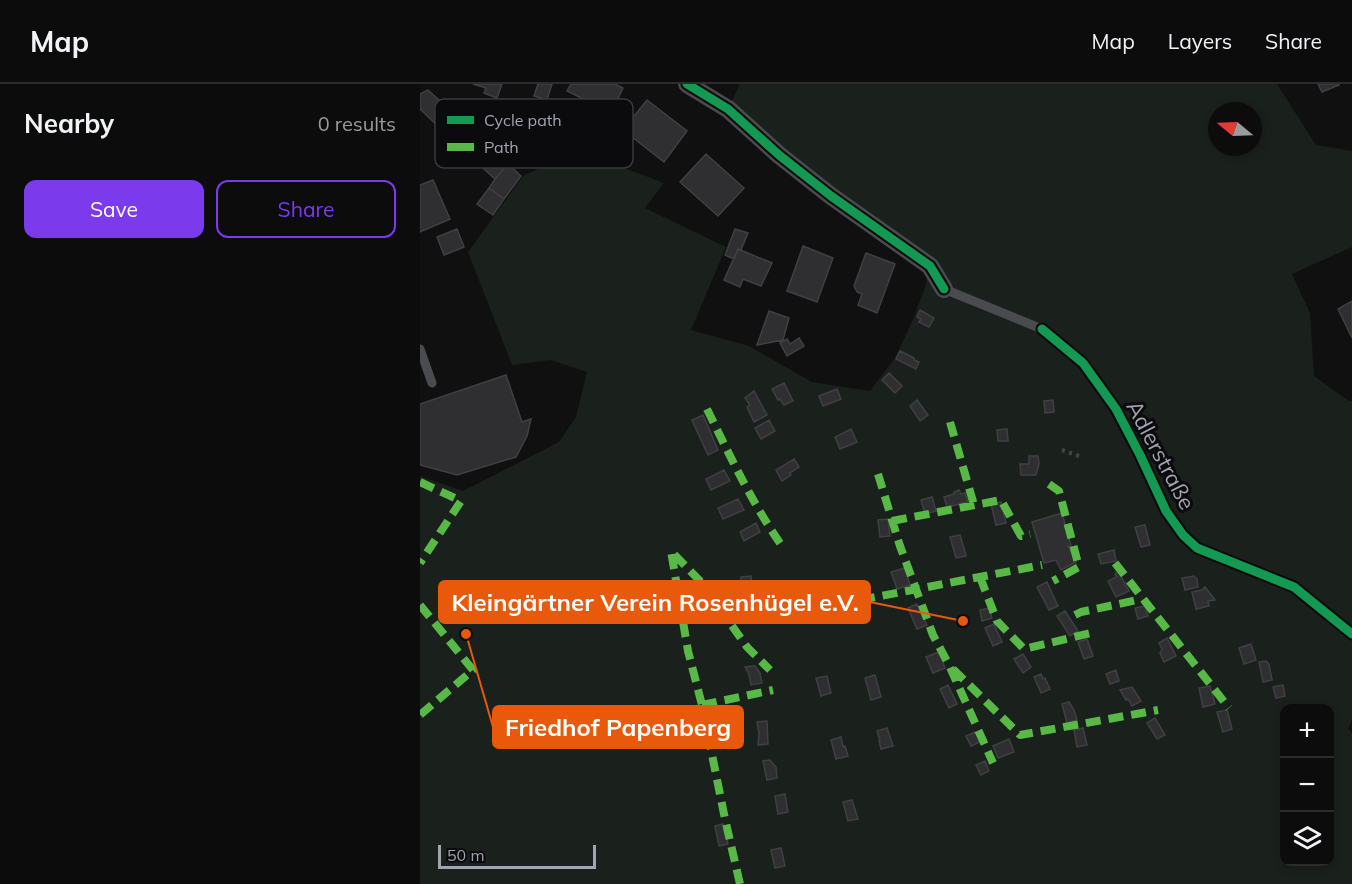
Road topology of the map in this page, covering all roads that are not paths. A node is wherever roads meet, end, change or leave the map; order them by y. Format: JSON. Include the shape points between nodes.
{"nodes":[{"id":1,"x":687,"y":84,"type":"edge"},
{"id":2,"x":944,"y":289,"type":"joint"},
{"id":3,"x":420,"y":349,"type":"edge"},
{"id":4,"x":432,"y":383,"type":"dead end"},
{"id":5,"x":1352,"y":634,"type":"edge"}],
"edges":[{"from":1,"to":2,"type":"street","name":"Adlerstraße","via":[[728,109],[831,196],[930,266]]},
{"from":2,"to":5,"type":"lane","name":"Adlerstraße","via":[[1042,329],[1083,363],[1116,409],[1166,511],[1197,548],[1294,587]]},
{"from":3,"to":4,"type":"lane"}]}
